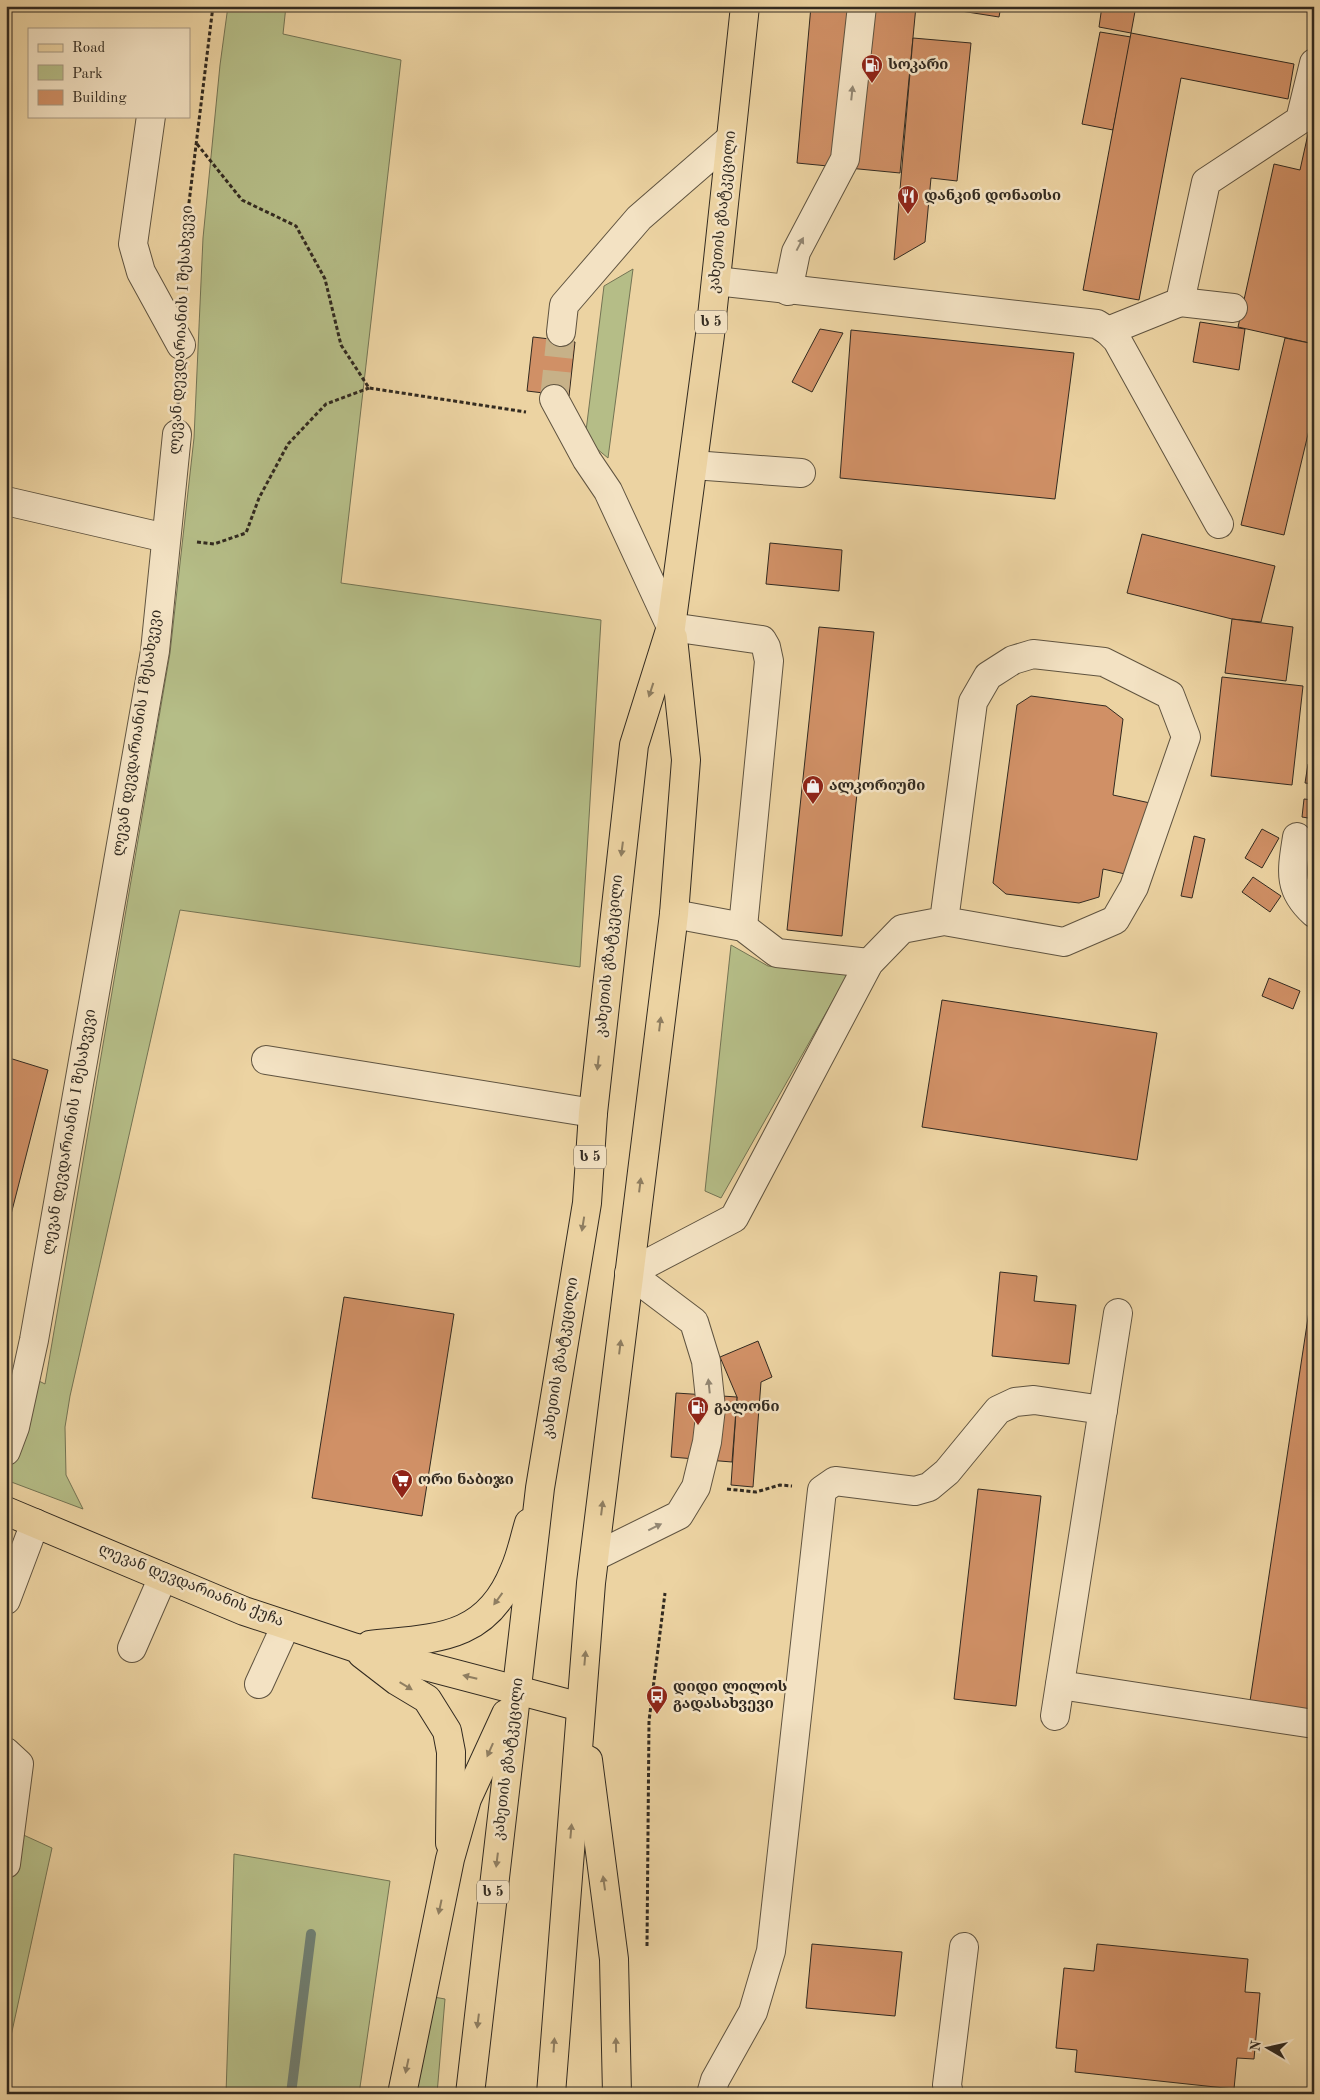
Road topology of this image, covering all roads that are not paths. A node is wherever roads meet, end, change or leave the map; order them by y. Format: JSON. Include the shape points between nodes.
{"nodes":[{"id":1,"x":862,"y":6,"type":"edge"},
{"id":2,"x":747,"y":10,"type":"edge"},
{"id":3,"x":1314,"y":63,"type":"edge"},
{"id":4,"x":151,"y":118,"type":"edge"},
{"id":5,"x":730,"y":139,"type":"junction"},
{"id":6,"x":716,"y":281,"type":"junction"},
{"id":7,"x":788,"y":291,"type":"junction"},
{"id":8,"x":1180,"y":302,"type":"junction"},
{"id":9,"x":1233,"y":308,"type":"dead end"},
{"id":10,"x":1108,"y":331,"type":"junction"},
{"id":11,"x":561,"y":332,"type":"tunnel mouth"},
{"id":12,"x":181,"y":345,"type":"road end"},
{"id":13,"x":559,"y":408,"type":"tunnel mouth"},
{"id":14,"x":177,"y":434,"type":"road end"},
{"id":15,"x":693,"y":465,"type":"junction"},
{"id":16,"x":801,"y":473,"type":"dead end"},
{"id":17,"x":6,"y":501,"type":"edge"},
{"id":18,"x":1219,"y":524,"type":"dead end"},
{"id":19,"x":166,"y":538,"type":"junction"},
{"id":20,"x":671,"y":627,"type":"junction"},
{"id":21,"x":1297,"y":838,"type":"dead end"},
{"id":22,"x":1314,"y":913,"type":"edge"},
{"id":23,"x":674,"y":914,"type":"junction"},
{"id":24,"x":944,"y":921,"type":"junction"},
{"id":25,"x":743,"y":927,"type":"junction"},
{"id":26,"x":869,"y":963,"type":"junction"},
{"id":27,"x":266,"y":1060,"type":"dead end"},
{"id":28,"x":593,"y":1113,"type":"junction"},
{"id":29,"x":629,"y":1274,"type":"junction"},
{"id":30,"x":1118,"y":1313,"type":"dead end"},
{"id":31,"x":1103,"y":1410,"type":"junction"},
{"id":32,"x":6,"y":1451,"type":"edge"},
{"id":33,"x":540,"y":1488,"type":"junction"},
{"id":34,"x":6,"y":1511,"type":"edge"},
{"id":35,"x":35,"y":1523,"type":"junction"},
{"id":36,"x":596,"y":1556,"type":"junction"},
{"id":37,"x":163,"y":1577,"type":"junction"},
{"id":38,"x":6,"y":1600,"type":"edge"},
{"id":39,"x":286,"y":1625,"type":"junction"},
{"id":40,"x":353,"y":1647,"type":"junction"},
{"id":41,"x":132,"y":1648,"type":"dead end"},
{"id":42,"x":259,"y":1684,"type":"dead end"},
{"id":43,"x":1060,"y":1686,"type":"junction"},
{"id":44,"x":517,"y":1689,"type":"junction"},
{"id":45,"x":581,"y":1707,"type":"junction"},
{"id":46,"x":1055,"y":1716,"type":"dead end"},
{"id":47,"x":1314,"y":1724,"type":"edge"},
{"id":48,"x":6,"y":1752,"type":"edge"},
{"id":49,"x":450,"y":1860,"type":"junction"},
{"id":50,"x":6,"y":1864,"type":"edge"},
{"id":51,"x":964,"y":1948,"type":"dead end"},
{"id":52,"x":402,"y":2094,"type":"edge"},
{"id":53,"x":470,"y":2094,"type":"edge"},
{"id":54,"x":550,"y":2094,"type":"edge"},
{"id":55,"x":618,"y":2094,"type":"edge"},
{"id":56,"x":711,"y":2094,"type":"edge"},
{"id":57,"x":950,"y":2094,"type":"edge"}],
"edges":[{"from":7,"to":1,"type":"street","one_way":true,"via":[[796,252],[845,158]]},
{"from":2,"to":5,"type":"main road","name":"კახეთის გზატკეცილი","number":"ს 5"},
{"from":3,"to":8,"type":"street","via":[[1300,120],[1206,182]]},
{"from":4,"to":12,"type":"street","via":[[133,244],[141,272]]},
{"from":5,"to":6,"type":"main road","name":"კახეთის გზატკეცილი","number":"ს 5"},
{"from":5,"to":11,"type":"street","via":[[639,218],[564,305]]},
{"from":6,"to":7,"type":"street"},
{"from":6,"to":15,"type":"main road","name":"კახეთის გზატკეცილი","number":"ს 5"},
{"from":7,"to":10,"type":"street","via":[[1097,324]]},
{"from":8,"to":9,"type":"street"},
{"from":8,"to":10,"type":"street"},
{"from":10,"to":18,"type":"street","via":[[1117,340]]},
{"from":13,"to":20,"type":"street","via":[[608,491]]},
{"from":14,"to":19,"type":"street","name":"ლევან დევდარიანის I შესახვევი"},
{"from":15,"to":16,"type":"street"},
{"from":15,"to":20,"type":"main road","name":"კახეთის გზატკეცილი","number":"ს 5"},
{"from":17,"to":19,"type":"street"},
{"from":19,"to":32,"type":"street","name":"ლევან დევდარიანის I შესახვევი","via":[[151,670],[34,1340],[15,1427]]},
{"from":20,"to":23,"type":"main road","name":"კახეთის გზატკეცილი","number":"ს 5","via":[[686,760]]},
{"from":20,"to":25,"type":"street","via":[[762,640],[766,647],[769,661]]},
{"from":20,"to":28,"type":"main road","name":"კახეთის გზატკეცილი","number":"ს 5","one_way":true,"via":[[634,746]]},
{"from":21,"to":22,"type":"street","via":[[1292,874],[1295,888],[1303,903]]},
{"from":23,"to":25,"type":"street"},
{"from":29,"to":23,"type":"main road","name":"კახეთის გზატკეცილი","number":"ს 5","one_way":true},
{"from":24,"to":24,"type":"street","via":[[973,702],[988,676],[1014,660],[1033,654],[1104,662],[1170,695],[1186,736],[1134,887],[1115,920],[1064,942]]},
{"from":24,"to":26,"type":"street","via":[[902,929]]},
{"from":25,"to":26,"type":"street","via":[[777,953]]},
{"from":26,"to":29,"type":"street","via":[[734,1218]]},
{"from":27,"to":28,"type":"street"},
{"from":28,"to":33,"type":"main road","name":"კახეთის გზატკეცილი","number":"ს 5","one_way":true,"via":[[586,1203]]},
{"from":36,"to":29,"type":"main road","name":"კახეთის გზატკეცილი","number":"ს 5","one_way":true},
{"from":36,"to":29,"type":"street","one_way":true,"via":[[679,1515],[696,1487],[708,1442],[711,1408],[706,1361],[694,1322]]},
{"from":30,"to":31,"type":"street"},
{"from":31,"to":43,"type":"street"},
{"from":31,"to":56,"type":"street","via":[[1034,1400],[1015,1402],[998,1410],[947,1472],[929,1487],[916,1490],[835,1481],[822,1490],[771,1951],[753,2012],[715,2080]]},
{"from":33,"to":40,"type":"main road","one_way":true,"via":[[514,1572],[480,1621],[438,1637]]},
{"from":33,"to":44,"type":"main road","name":"კახეთის გზატკეცილი","number":"ს 5"},
{"from":34,"to":35,"type":"main road","name":"ლევან დევდარიანის ქუჩა"},
{"from":35,"to":37,"type":"main road","name":"ლევან დევდარიანის ქუჩა"},
{"from":35,"to":38,"type":"street"},
{"from":45,"to":36,"type":"main road","name":"კახეთის გზატკეცილი","number":"ს 5","one_way":true},
{"from":37,"to":39,"type":"main road","name":"ლევან დევდარიანის ქუჩა"},
{"from":37,"to":41,"type":"street"},
{"from":39,"to":40,"type":"main road","name":"ლევან დევდარიანის ქუჩა"},
{"from":39,"to":42,"type":"street"},
{"from":44,"to":40,"type":"main road","name":"ლევან დევდარიანის ქუჩა","one_way":true},
{"from":40,"to":49,"type":"main road","one_way":true,"via":[[397,1681],[427,1699],[447,1731],[451,1752]]},
{"from":43,"to":46,"type":"street"},
{"from":43,"to":47,"type":"street"},
{"from":44,"to":45,"type":"main road","name":"ლევან დევდარიანის ქუჩა"},
{"from":44,"to":49,"type":"main road","one_way":true,"via":[[467,1799]]},
{"from":44,"to":53,"type":"main road","name":"კახეთის გზატკეცილი","number":"ს 5","one_way":true},
{"from":54,"to":45,"type":"main road","name":"კახეთის გზატკეცილი","number":"ს 5","one_way":true},
{"from":55,"to":45,"type":"main road","one_way":true,"via":[[614,1958]]},
{"from":48,"to":50,"type":"street","via":[[19,1764]]},
{"from":49,"to":52,"type":"main road","one_way":true},
{"from":51,"to":57,"type":"street","via":[[947,2085]]}]}
